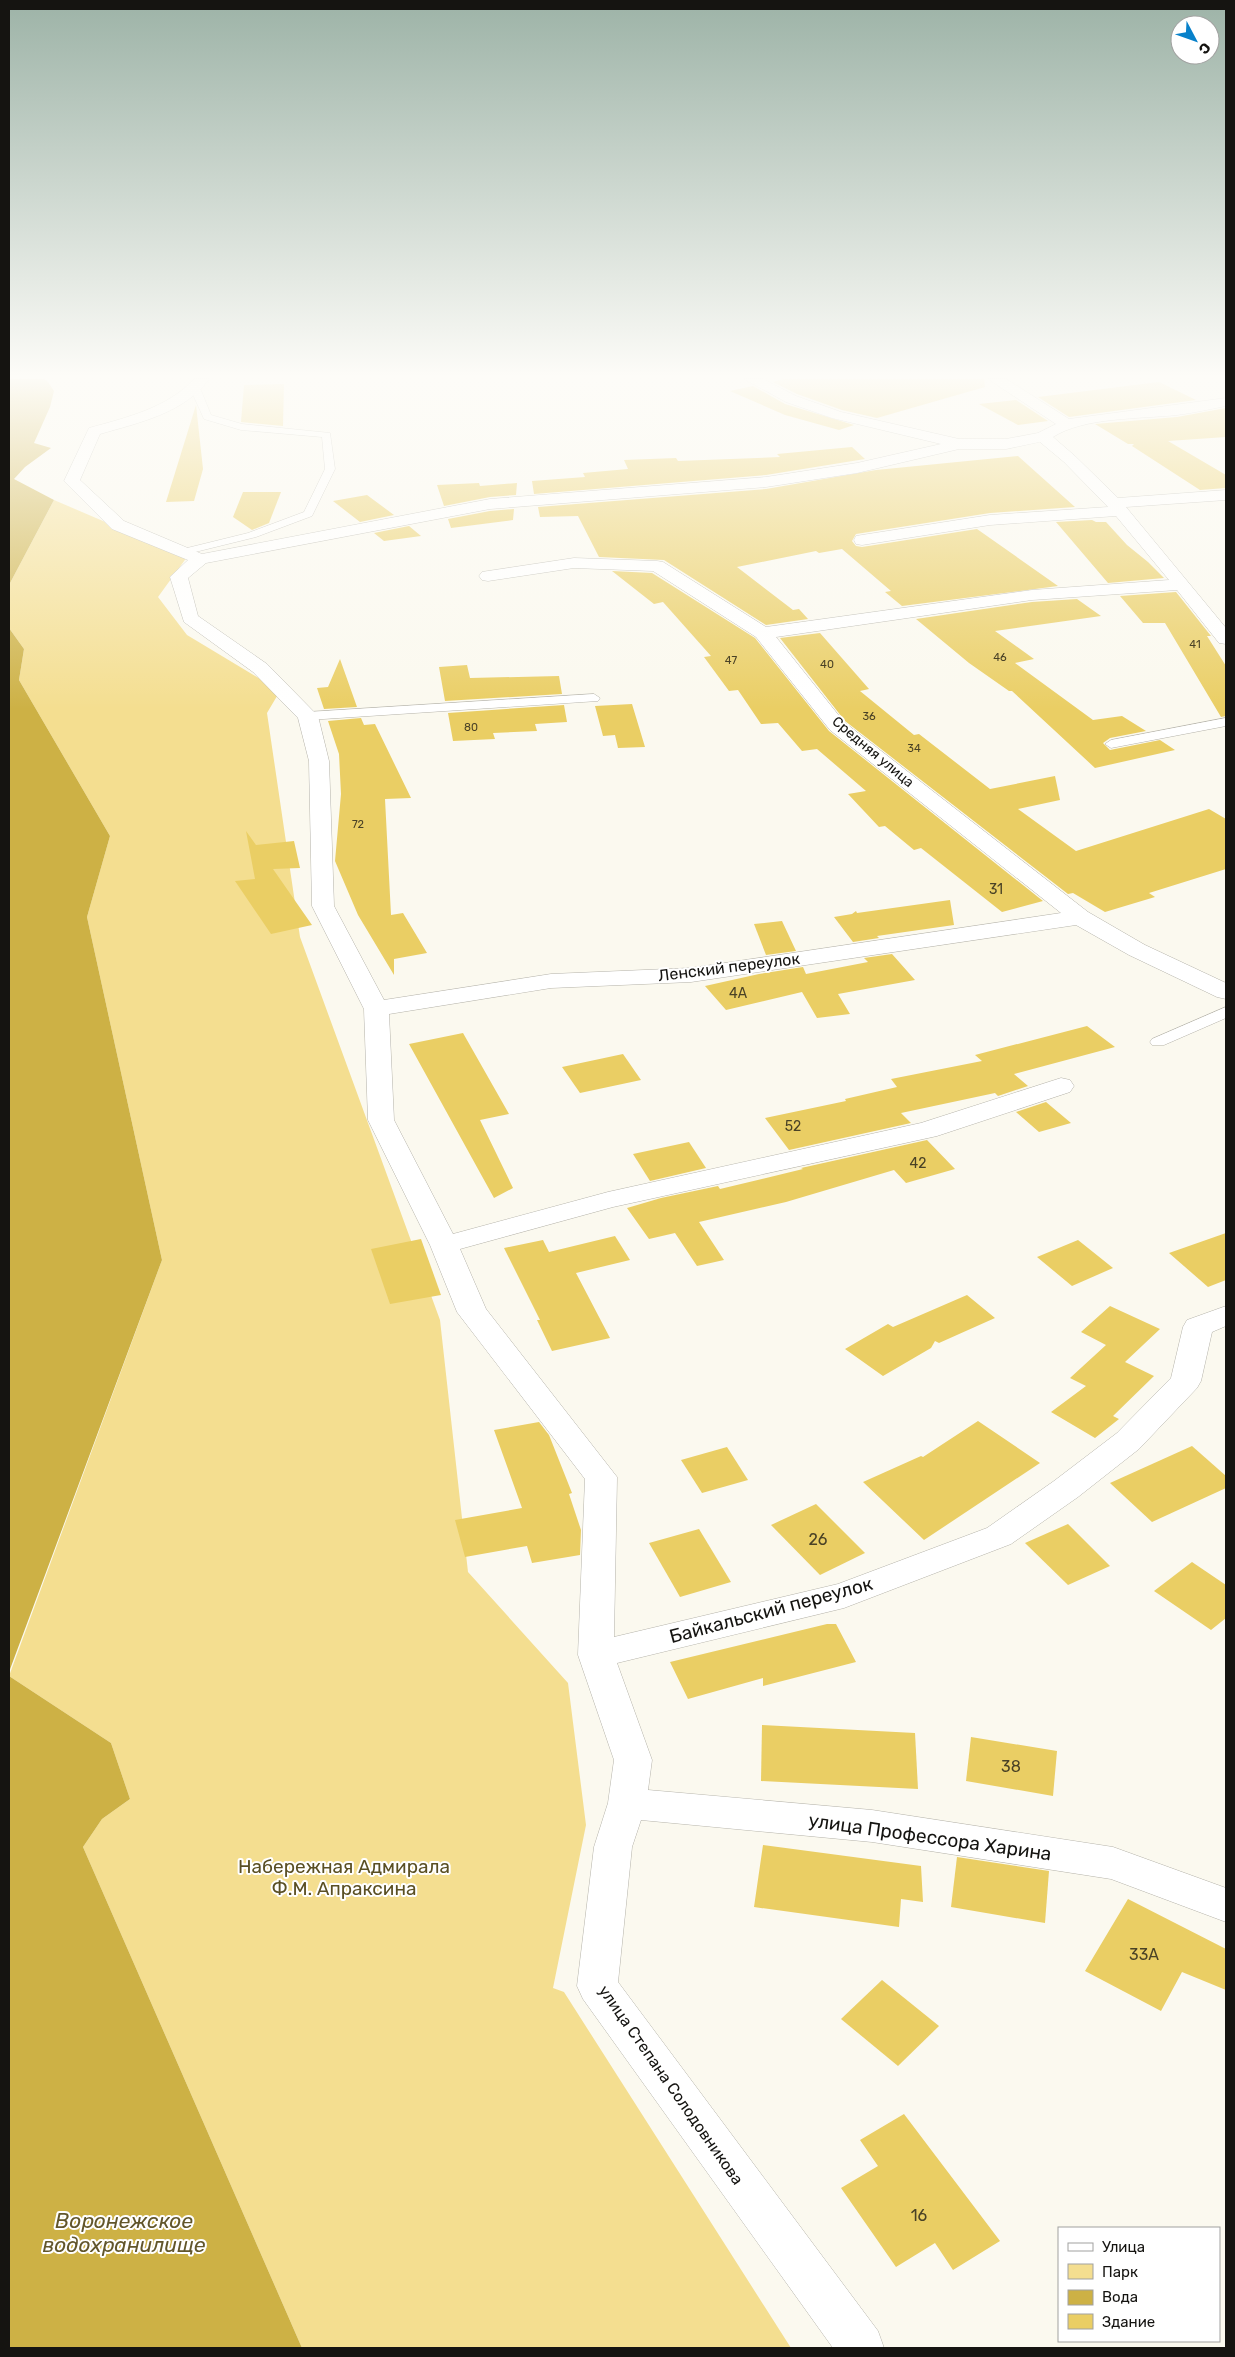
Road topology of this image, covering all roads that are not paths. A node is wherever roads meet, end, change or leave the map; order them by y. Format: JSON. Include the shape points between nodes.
{"nodes":[{"id":1,"x":80,"y":489,"type":"edge"},
{"id":2,"x":320,"y":489,"type":"edge"},
{"id":3,"x":678,"y":489,"type":"edge"},
{"id":4,"x":1099,"y":489,"type":"edge"},
{"id":5,"x":1226,"y":495,"type":"edge"},
{"id":6,"x":1118,"y":507,"type":"junction"},
{"id":7,"x":862,"y":540,"type":"dead end"},
{"id":8,"x":192,"y":556,"type":"junction"},
{"id":9,"x":488,"y":576,"type":"dead end"},
{"id":10,"x":1180,"y":585,"type":"junction"},
{"id":11,"x":763,"y":632,"type":"junction"},
{"id":12,"x":1226,"y":639,"type":"edge"},
{"id":13,"x":594,"y":698,"type":"dead end"},
{"id":14,"x":308,"y":716,"type":"junction"},
{"id":15,"x":1226,"y":722,"type":"edge"},
{"id":16,"x":1111,"y":744,"type":"dead end"},
{"id":17,"x":1080,"y":917,"type":"junction"},
{"id":18,"x":1226,"y":992,"type":"edge"},
{"id":19,"x":376,"y":1009,"type":"junction"},
{"id":20,"x":1226,"y":1012,"type":"edge"},
{"id":21,"x":1158,"y":1042,"type":"dead end"},
{"id":22,"x":1061,"y":1086,"type":"dead end"},
{"id":23,"x":444,"y":1245,"type":"junction"},
{"id":24,"x":1226,"y":1315,"type":"edge"},
{"id":25,"x":596,"y":1656,"type":"junction"},
{"id":26,"x":627,"y":1803,"type":"junction"},
{"id":27,"x":1226,"y":1905,"type":"edge"},
{"id":28,"x":862,"y":2348,"type":"edge"}],
"edges":[{"from":1,"to":8,"type":"street","via":[[118,525]]},
{"from":2,"to":8,"type":"lane","via":[[308,514]]},
{"from":3,"to":8,"type":"street","via":[[490,504]]},
{"from":4,"to":6,"type":"street"},
{"from":5,"to":6,"type":"street"},
{"from":6,"to":7,"type":"street","via":[[990,520]]},
{"from":6,"to":10,"type":"street"},
{"from":8,"to":14,"type":"street","via":[[179,577],[190,618],[260,668]]},
{"from":9,"to":11,"type":"street","name":"Средняя улица","via":[[574,563],[657,566]]},
{"from":10,"to":11,"type":"street","via":[[1032,595]]},
{"from":10,"to":12,"type":"street"},
{"from":11,"to":17,"type":"street","name":"Средняя улица","via":[[837,726]]},
{"from":13,"to":14,"type":"lane"},
{"from":14,"to":19,"type":"street","name":"улица Степана Солодовникова","via":[[319,761],[323,906]]},
{"from":15,"to":16,"type":"lane"},
{"from":17,"to":18,"type":"street","name":"Средняя улица","via":[[1137,950]]},
{"from":17,"to":19,"type":"street","name":"Ленский переулок","via":[[691,975],[551,981]]},
{"from":19,"to":23,"type":"street","name":"улица Степана Солодовникова","via":[[381,1120]]},
{"from":20,"to":21,"type":"lane"},
{"from":22,"to":23,"type":"street","via":[[928,1130],[608,1200]]},
{"from":23,"to":25,"type":"street","name":"улица Степана Солодовникова","via":[[472,1312],[601,1477]]},
{"from":24,"to":25,"type":"street","name":"Байкальский переулок","via":[[1198,1328],[1186,1381],[1128,1441],[999,1536],[844,1595]]},
{"from":25,"to":26,"type":"street","name":"улица Степана Солодовникова","via":[[633,1760]]},
{"from":26,"to":27,"type":"street","name":"улица Профессора Харина","via":[[872,1826],[1103,1862]]},
{"from":26,"to":28,"type":"street","name":"улица Степана Солодовникова","via":[[613,1847],[597,1986]]}]}
